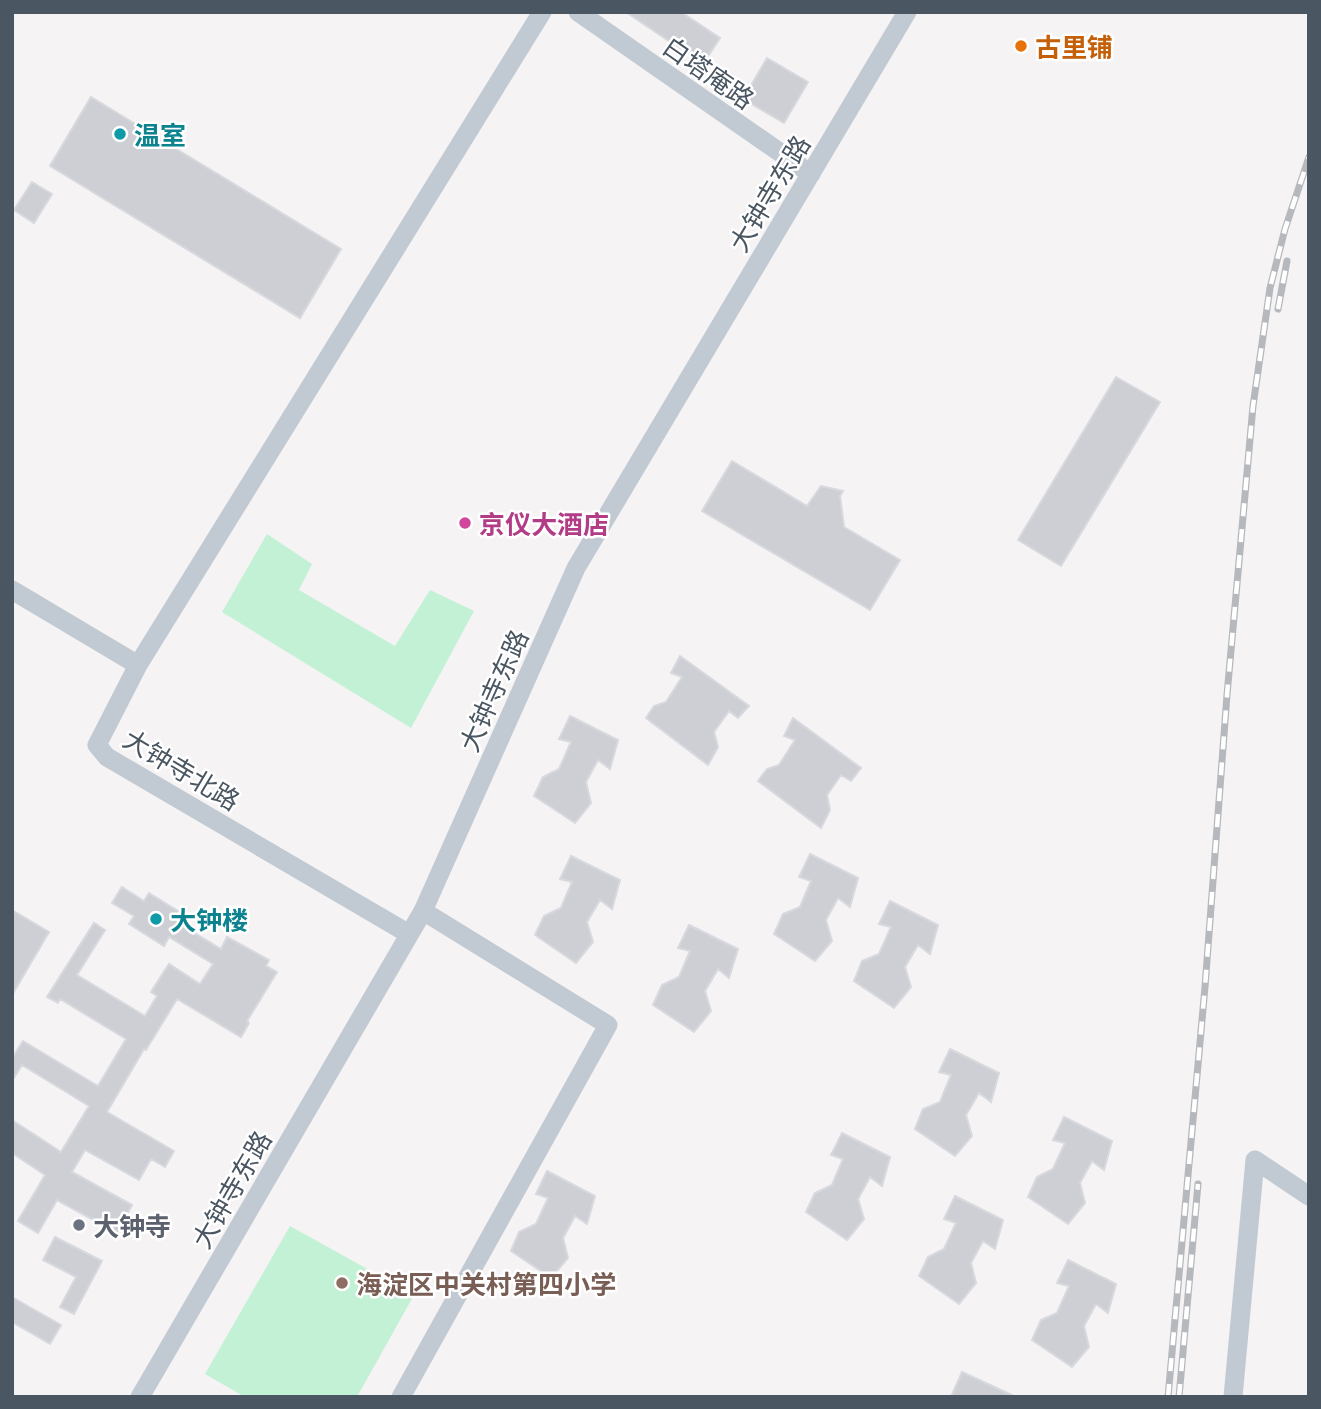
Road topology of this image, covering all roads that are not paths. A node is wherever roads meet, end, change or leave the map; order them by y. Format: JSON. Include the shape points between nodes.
{"nodes":[{"id":1,"x":542,"y":12,"type":"edge"},
{"id":2,"x":578,"y":12,"type":"edge"},
{"id":3,"x":907,"y":12,"type":"edge"},
{"id":4,"x":811,"y":174,"type":"junction"},
{"id":5,"x":12,"y":590,"type":"edge"},
{"id":6,"x":138,"y":665,"type":"junction"},
{"id":7,"x":423,"y":911,"type":"junction"},
{"id":8,"x":409,"y":934,"type":"junction"},
{"id":9,"x":1309,"y":1196,"type":"edge"},
{"id":10,"x":146,"y":1395,"type":"edge"},
{"id":11,"x":401,"y":1397,"type":"edge"},
{"id":12,"x":1233,"y":1397,"type":"edge"}],
"edges":[{"from":1,"to":6,"type":"street"},
{"from":2,"to":4,"type":"street","name":"白塔庵路"},
{"from":3,"to":4,"type":"street","name":"大钟寺东路"},
{"from":4,"to":7,"type":"street","name":"大钟寺东路","via":[[576,568]]},
{"from":5,"to":6,"type":"street"},
{"from":6,"to":8,"type":"street","name":"大钟寺北路","via":[[97,745],[107,757]]},
{"from":7,"to":8,"type":"street","name":"大钟寺东路"},
{"from":7,"to":11,"type":"street","via":[[608,1025]]},
{"from":8,"to":10,"type":"street","name":"大钟寺东路"},
{"from":9,"to":12,"type":"street","via":[[1255,1160]]}]}
